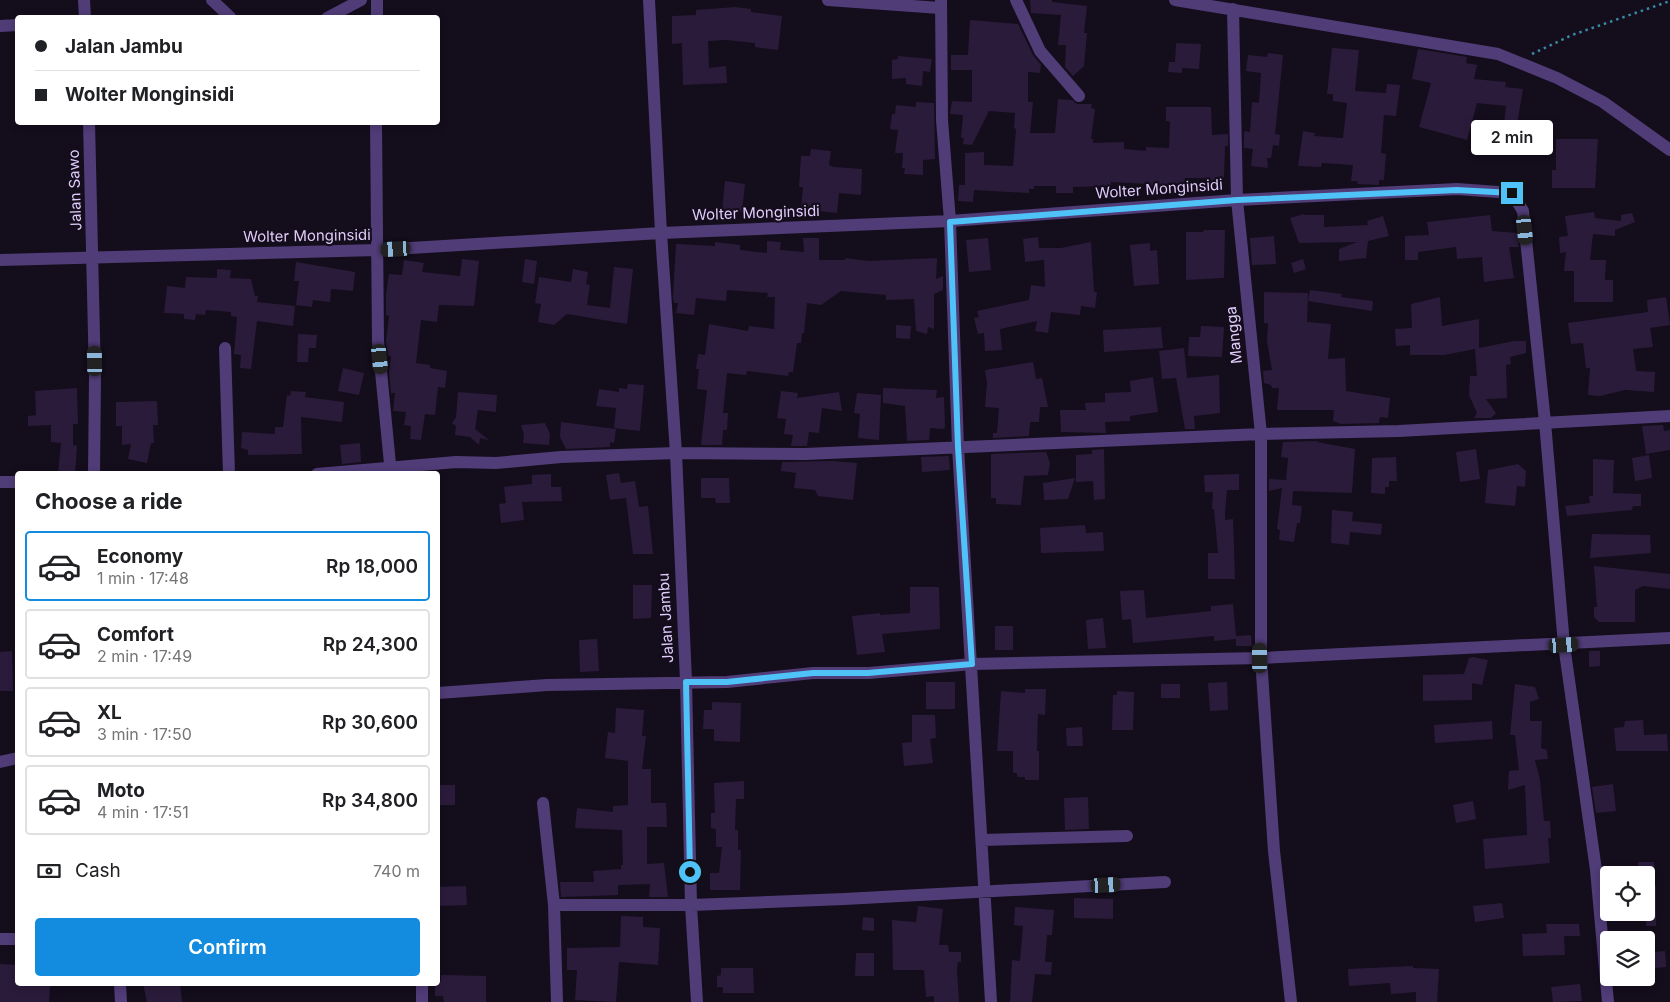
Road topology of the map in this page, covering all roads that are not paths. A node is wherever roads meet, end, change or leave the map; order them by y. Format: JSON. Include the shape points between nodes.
{"nodes":[{"id":1,"x":84,"y":0,"type":"edge"},
{"id":2,"x":212,"y":0,"type":"edge"},
{"id":3,"x":361,"y":0,"type":"edge"},
{"id":4,"x":390,"y":0,"type":"edge"},
{"id":5,"x":649,"y":0,"type":"edge"},
{"id":6,"x":828,"y":0,"type":"edge"},
{"id":7,"x":1016,"y":0,"type":"edge"},
{"id":8,"x":1175,"y":0,"type":"edge"},
{"id":9,"x":377,"y":1,"type":"edge"},
{"id":10,"x":940,"y":4,"type":"edge"},
{"id":11,"x":1234,"y":9,"type":"junction"},
{"id":12,"x":85,"y":15,"type":"edge"},
{"id":13,"x":228,"y":15,"type":"edge"},
{"id":14,"x":333,"y":15,"type":"edge"},
{"id":15,"x":377,"y":15,"type":"edge"},
{"id":16,"x":15,"y":25,"type":"edge"},
{"id":17,"x":0,"y":26,"type":"edge"},
{"id":18,"x":1079,"y":96,"type":"dead end"},
{"id":19,"x":88,"y":125,"type":"edge"},
{"id":20,"x":376,"y":125,"type":"edge"},
{"id":21,"x":1670,"y":150,"type":"edge"},
{"id":22,"x":1237,"y":200,"type":"junction"},
{"id":23,"x":950,"y":222,"type":"junction"},
{"id":24,"x":661,"y":233,"type":"junction"},
{"id":25,"x":377,"y":250,"type":"junction"},
{"id":26,"x":92,"y":257,"type":"junction"},
{"id":27,"x":0,"y":260,"type":"edge"},
{"id":28,"x":225,"y":348,"type":"dead end"},
{"id":29,"x":1670,"y":416,"type":"edge"},
{"id":30,"x":1545,"y":422,"type":"junction"},
{"id":31,"x":1261,"y":434,"type":"junction"},
{"id":32,"x":958,"y":447,"type":"junction"},
{"id":33,"x":676,"y":453,"type":"junction"},
{"id":34,"x":391,"y":470,"type":"edge"},
{"id":35,"x":94,"y":471,"type":"edge"},
{"id":36,"x":229,"y":471,"type":"edge"},
{"id":37,"x":372,"y":471,"type":"edge"},
{"id":38,"x":0,"y":482,"type":"edge"},
{"id":39,"x":15,"y":482,"type":"edge"},
{"id":40,"x":1670,"y":638,"type":"edge"},
{"id":41,"x":1564,"y":645,"type":"junction"},
{"id":42,"x":1260,"y":658,"type":"junction"},
{"id":43,"x":972,"y":664,"type":"junction"},
{"id":44,"x":686,"y":682,"type":"junction"},
{"id":45,"x":440,"y":693,"type":"edge"},
{"id":46,"x":15,"y":759,"type":"edge"},
{"id":47,"x":0,"y":762,"type":"edge"},
{"id":48,"x":543,"y":803,"type":"dead end"},
{"id":49,"x":1127,"y":836,"type":"dead end"},
{"id":50,"x":982,"y":840,"type":"junction"},
{"id":51,"x":1165,"y":882,"type":"dead end"},
{"id":52,"x":986,"y":890,"type":"junction"},
{"id":53,"x":554,"y":905,"type":"junction"},
{"id":54,"x":691,"y":905,"type":"junction"},
{"id":55,"x":0,"y":939,"type":"edge"},
{"id":56,"x":15,"y":939,"type":"edge"},
{"id":57,"x":120,"y":986,"type":"edge"},
{"id":58,"x":422,"y":986,"type":"edge"},
{"id":59,"x":121,"y":1002,"type":"edge"},
{"id":60,"x":422,"y":1002,"type":"edge"},
{"id":61,"x":557,"y":1002,"type":"edge"},
{"id":62,"x":697,"y":1002,"type":"edge"},
{"id":63,"x":991,"y":1002,"type":"edge"},
{"id":64,"x":1291,"y":1002,"type":"edge"},
{"id":65,"x":1608,"y":1002,"type":"edge"}],
"edges":[{"from":1,"to":12,"type":"street"},
{"from":2,"to":13,"type":"street"},
{"from":3,"to":14,"type":"street"},
{"from":4,"to":9,"type":"street"},
{"from":5,"to":24,"type":"street","name":"Jalan Jambu"},
{"from":6,"to":10,"type":"street"},
{"from":7,"to":18,"type":"street","via":[[1040,51]]},
{"from":8,"to":11,"type":"street"},
{"from":9,"to":15,"type":"street"},
{"from":10,"to":23,"type":"street","via":[[944,156]]},
{"from":11,"to":21,"type":"street","via":[[1498,54],[1557,78],[1603,102]]},
{"from":11,"to":22,"type":"street","name":"Mangga"},
{"from":16,"to":17,"type":"street"},
{"from":19,"to":26,"type":"street","name":"Jalan Sawo"},
{"from":20,"to":25,"type":"street"},
{"from":22,"to":23,"type":"street","name":"Wolter Monginsidi"},
{"from":22,"to":30,"type":"street","name":"Wolter Monginsidi","via":[[1457,190],[1512,193],[1523,211]]},
{"from":22,"to":31,"type":"street","name":"Mangga"},
{"from":23,"to":24,"type":"street","name":"Wolter Monginsidi"},
{"from":23,"to":32,"type":"street"},
{"from":24,"to":25,"type":"street","name":"Wolter Monginsidi"},
{"from":24,"to":33,"type":"street","name":"Jalan Jambu"},
{"from":25,"to":26,"type":"street","name":"Wolter Monginsidi"},
{"from":25,"to":34,"type":"street","via":[[378,341]]},
{"from":26,"to":27,"type":"street","name":"Wolter Monginsidi"},
{"from":26,"to":35,"type":"street","name":"Jalan Sawo"},
{"from":28,"to":36,"type":"street"},
{"from":29,"to":30,"type":"street"},
{"from":30,"to":31,"type":"street","via":[[1399,431]]},
{"from":30,"to":41,"type":"street"},
{"from":31,"to":32,"type":"street"},
{"from":31,"to":42,"type":"street","name":"Mangga"},
{"from":32,"to":33,"type":"street","via":[[805,454]]},
{"from":32,"to":43,"type":"street"},
{"from":33,"to":34,"type":"street"},
{"from":33,"to":44,"type":"street","name":"Jalan Jambu"},
{"from":34,"to":37,"type":"street"},
{"from":38,"to":39,"type":"street"},
{"from":40,"to":41,"type":"street"},
{"from":41,"to":42,"type":"street"},
{"from":41,"to":65,"type":"street","via":[[1596,870]]},
{"from":42,"to":43,"type":"street"},
{"from":42,"to":64,"type":"street","name":"Mangga","via":[[1274,850]]},
{"from":43,"to":44,"type":"street","via":[[868,673],[813,673],[727,682]]},
{"from":43,"to":50,"type":"street"},
{"from":44,"to":45,"type":"street","via":[[547,685]]},
{"from":44,"to":54,"type":"street","name":"Jalan Jambu"},
{"from":46,"to":47,"type":"street"},
{"from":48,"to":53,"type":"street"},
{"from":49,"to":50,"type":"street"},
{"from":50,"to":52,"type":"street"},
{"from":51,"to":52,"type":"street"},
{"from":52,"to":54,"type":"street"},
{"from":52,"to":63,"type":"street"},
{"from":53,"to":54,"type":"street"},
{"from":53,"to":61,"type":"street"},
{"from":54,"to":62,"type":"street","name":"Jalan Jambu"},
{"from":55,"to":56,"type":"street"},
{"from":57,"to":59,"type":"street"},
{"from":58,"to":60,"type":"street"}]}
